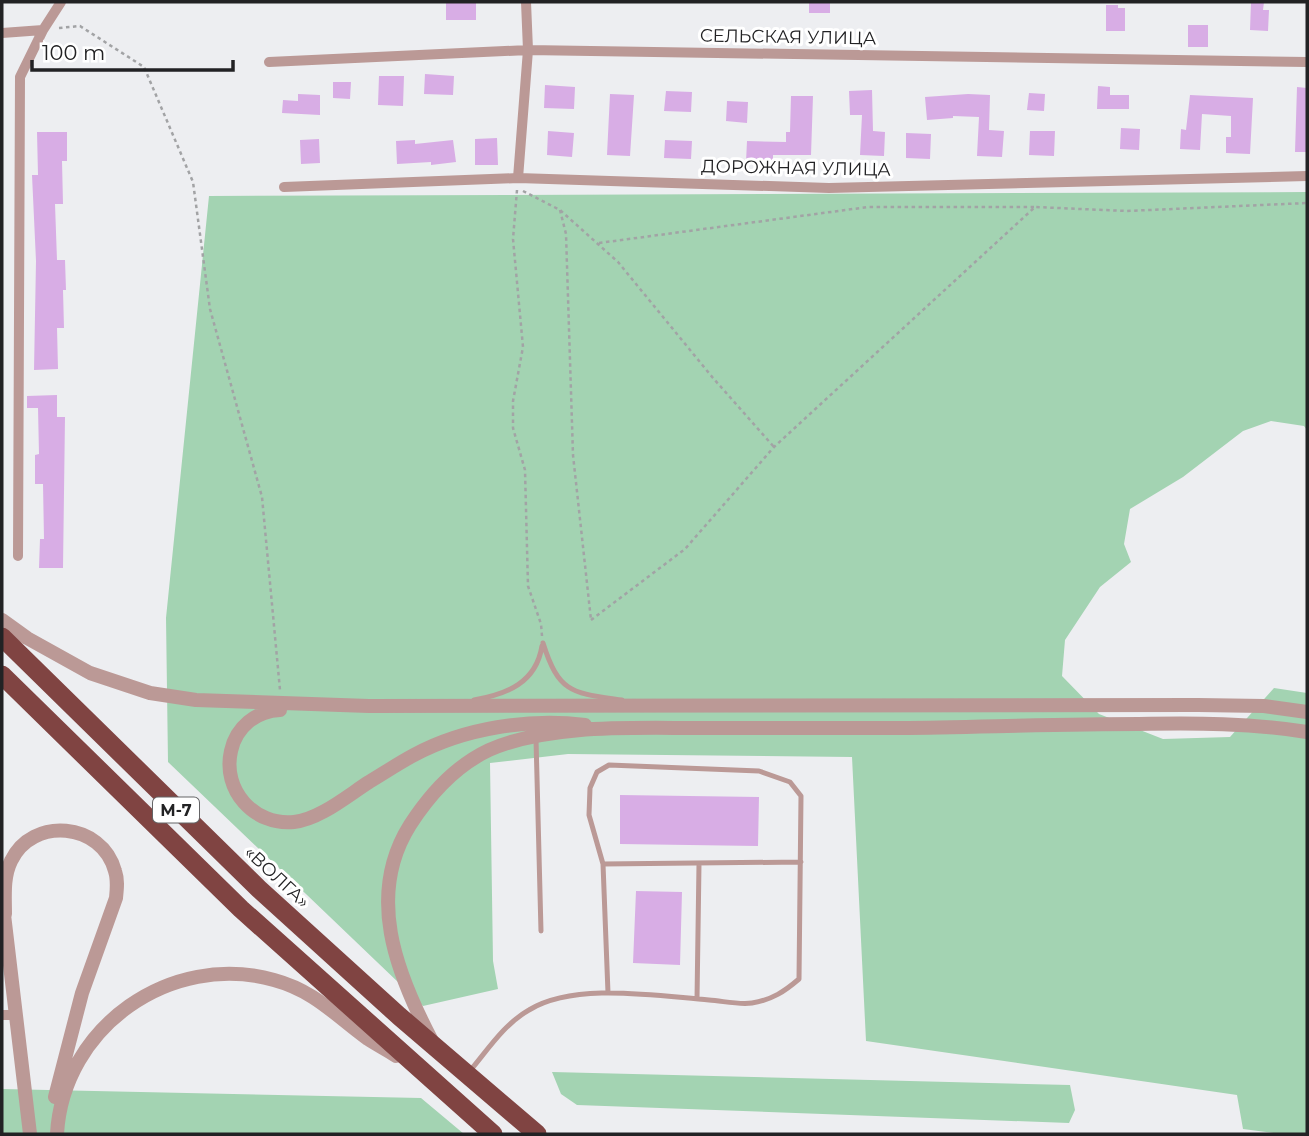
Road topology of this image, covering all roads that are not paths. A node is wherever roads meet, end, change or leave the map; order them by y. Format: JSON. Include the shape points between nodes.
{"nodes":[{"id":1,"x":61,"y":2,"type":"edge"},
{"id":2,"x":526,"y":2,"type":"edge"},
{"id":3,"x":43,"y":30,"type":"junction"},
{"id":4,"x":2,"y":33,"type":"edge"},
{"id":5,"x":528,"y":50,"type":"junction"},
{"id":6,"x":269,"y":62,"type":"dead end"},
{"id":7,"x":1307,"y":62,"type":"edge"},
{"id":8,"x":1307,"y":176,"type":"edge"},
{"id":9,"x":518,"y":178,"type":"junction"},
{"id":10,"x":284,"y":187,"type":"dead end"},
{"id":11,"x":18,"y":556,"type":"dead end"},
{"id":12,"x":2,"y":620,"type":"edge"},
{"id":13,"x":2,"y":637,"type":"edge"},
{"id":14,"x":2,"y":675,"type":"edge"},
{"id":15,"x":369,"y":706,"type":"junction"},
{"id":16,"x":438,"y":706,"type":"junction"},
{"id":17,"x":670,"y":706,"type":"junction"},
{"id":18,"x":1307,"y":712,"type":"edge"},
{"id":19,"x":610,"y":728,"type":"junction"},
{"id":20,"x":1307,"y":732,"type":"edge"},
{"id":21,"x":536,"y":737,"type":"junction"},
{"id":22,"x":801,"y":862,"type":"junction"},
{"id":23,"x":603,"y":864,"type":"junction"},
{"id":24,"x":699,"y":864,"type":"junction"},
{"id":25,"x":3,"y":907,"type":"edge"},
{"id":26,"x":541,"y":931,"type":"dead end"},
{"id":27,"x":608,"y":993,"type":"junction"},
{"id":28,"x":696,"y":999,"type":"junction"},
{"id":29,"x":9,"y":1015,"type":"edge"},
{"id":30,"x":435,"y":1046,"type":"junction"},
{"id":31,"x":421,"y":1071,"type":"junction"},
{"id":32,"x":467,"y":1075,"type":"junction"},
{"id":33,"x":30,"y":1134,"type":"edge"},
{"id":34,"x":50,"y":1134,"type":"edge"},
{"id":35,"x":57,"y":1134,"type":"edge"},
{"id":36,"x":493,"y":1134,"type":"edge"},
{"id":37,"x":539,"y":1134,"type":"edge"}],
"edges":[{"from":1,"to":3,"type":"street"},
{"from":2,"to":5,"type":"street"},
{"from":3,"to":4,"type":"street"},
{"from":3,"to":11,"type":"street","via":[[20,77]]},
{"from":5,"to":6,"type":"street","name":"СЕЛЬСКАЯ УЛИЦА"},
{"from":5,"to":7,"type":"street","name":"СЕЛЬСКАЯ УЛИЦА"},
{"from":5,"to":9,"type":"street"},
{"from":8,"to":9,"type":"street","name":"ДОРОЖНАЯ УЛИЦА","via":[[829,188]]},
{"from":9,"to":10,"type":"street","name":"ДОРОЖНАЯ УЛИЦА"},
{"from":12,"to":15,"type":"street","via":[[90,673],[150,693],[196,700]]},
{"from":13,"to":30,"type":"highway","name":"«ВОЛГА»","number":"М-7","via":[[258,889]]},
{"from":14,"to":31,"type":"highway","number":"М-7","via":[[241,909]]},
{"from":15,"to":16,"type":"street"},
{"from":15,"to":19,"type":"street","via":[[276,710],[245,724],[231,751],[230,770],[240,800],[262,817],[295,822],[315,815],[416,754],[471,734],[562,722]]},
{"from":16,"to":17,"type":"street"},
{"from":16,"to":17,"type":"lane","via":[[514,690],[534,669],[543,643],[555,674],[573,690]]},
{"from":17,"to":18,"type":"street","via":[[1198,705]]},
{"from":19,"to":20,"type":"street","via":[[1196,723]]},
{"from":19,"to":21,"type":"street"},
{"from":21,"to":26,"type":"lane"},
{"from":21,"to":30,"type":"street","via":[[488,751],[438,787],[402,837],[393,860],[386,904],[392,949]]},
{"from":22,"to":23,"type":"lane","via":[[801,796],[790,782],[759,771],[609,765],[597,772],[590,788],[589,815]]},
{"from":22,"to":24,"type":"lane"},
{"from":22,"to":28,"type":"lane","via":[[799,979],[780,995],[751,1004]]},
{"from":23,"to":24,"type":"lane"},
{"from":23,"to":27,"type":"lane"},
{"from":24,"to":28,"type":"lane"},
{"from":25,"to":29,"type":"street"},
{"from":25,"to":34,"type":"street","via":[[10,862],[17,849],[39,833],[54,829],[80,833],[99,845],[115,869],[116,898],[82,993]]},
{"from":27,"to":28,"type":"lane"},
{"from":27,"to":32,"type":"lane","via":[[530,1009]]},
{"from":29,"to":33,"type":"street"},
{"from":30,"to":32,"type":"highway","name":"«ВОЛГА»","number":"М-7"},
{"from":31,"to":35,"type":"street","via":[[304,990],[235,973],[194,977],[149,992],[107,1023],[74,1070]]},
{"from":31,"to":36,"type":"highway","number":"М-7"},
{"from":32,"to":37,"type":"highway","name":"«ВОЛГА»","number":"М-7"}]}
